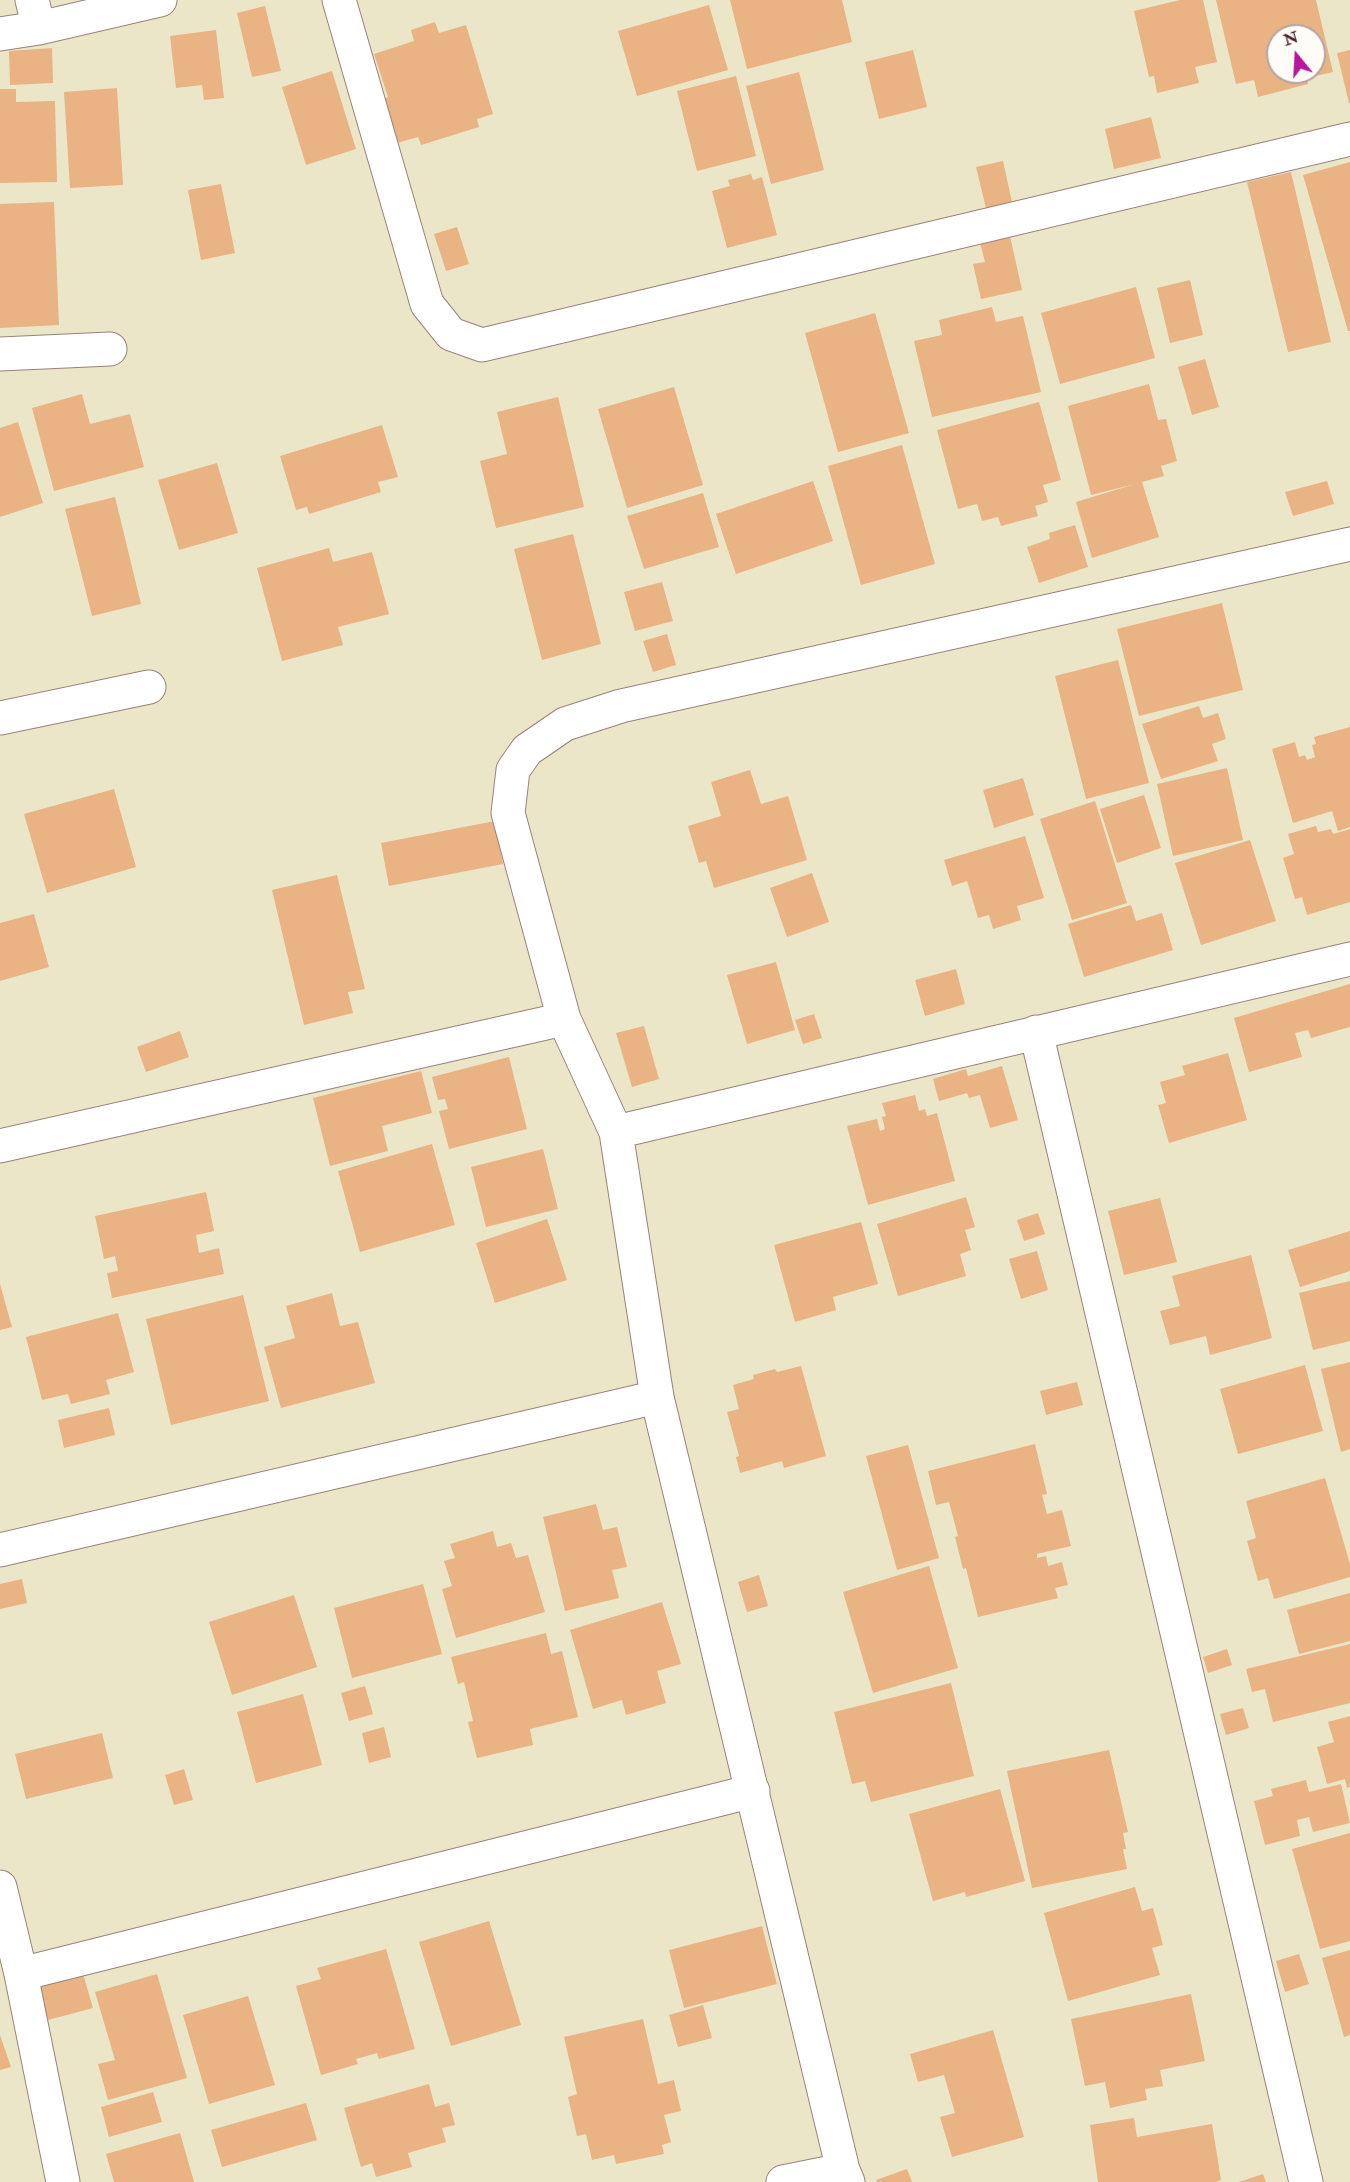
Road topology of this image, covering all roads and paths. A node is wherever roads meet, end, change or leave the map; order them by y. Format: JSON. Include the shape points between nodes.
{"nodes":[{"id":1,"x":160,"y":0,"type":"edge"},
{"id":2,"x":339,"y":0,"type":"edge"},
{"id":3,"x":36,"y":14,"type":"edge"},
{"id":4,"x":0,"y":34,"type":"edge"},
{"id":5,"x":1350,"y":139,"type":"edge"},
{"id":6,"x":110,"y":348,"type":"dead end"},
{"id":7,"x":0,"y":354,"type":"edge"},
{"id":8,"x":1350,"y":544,"type":"edge"},
{"id":9,"x":149,"y":687,"type":"dead end"},
{"id":10,"x":0,"y":718,"type":"edge"},
{"id":11,"x":1350,"y":959,"type":"edge"},
{"id":12,"x":564,"y":1019,"type":"junction"},
{"id":13,"x":1036,"y":1032,"type":"junction"},
{"id":14,"x":616,"y":1132,"type":"junction"},
{"id":15,"x":0,"y":1146,"type":"edge"},
{"id":16,"x":657,"y":1397,"type":"junction"},
{"id":17,"x":0,"y":1550,"type":"edge"},
{"id":18,"x":753,"y":1791,"type":"junction"},
{"id":19,"x":0,"y":1887,"type":"edge"},
{"id":20,"x":21,"y":1974,"type":"junction"},
{"id":21,"x":845,"y":2176,"type":"edge"},
{"id":22,"x":63,"y":2182,"type":"edge"},
{"id":23,"x":783,"y":2182,"type":"edge"},
{"id":24,"x":1306,"y":2182,"type":"edge"}],
"edges":[{"from":1,"to":3,"type":"street"},
{"from":2,"to":5,"type":"street","via":[[427,304],[451,334],[482,345]]},
{"from":3,"to":4,"type":"street"},
{"from":6,"to":7,"type":"street"},
{"from":8,"to":12,"type":"street","via":[[621,706],[565,724],[527,750],[513,770],[508,813]]},
{"from":9,"to":10,"type":"street"},
{"from":11,"to":13,"type":"street"},
{"from":12,"to":14,"type":"street"},
{"from":12,"to":15,"type":"street"},
{"from":13,"to":14,"type":"street"},
{"from":13,"to":24,"type":"street"},
{"from":14,"to":16,"type":"street"},
{"from":16,"to":17,"type":"street"},
{"from":16,"to":18,"type":"street"},
{"from":18,"to":20,"type":"street"},
{"from":18,"to":21,"type":"street"},
{"from":19,"to":20,"type":"street"},
{"from":20,"to":22,"type":"street"},
{"from":21,"to":23,"type":"street"}]}
